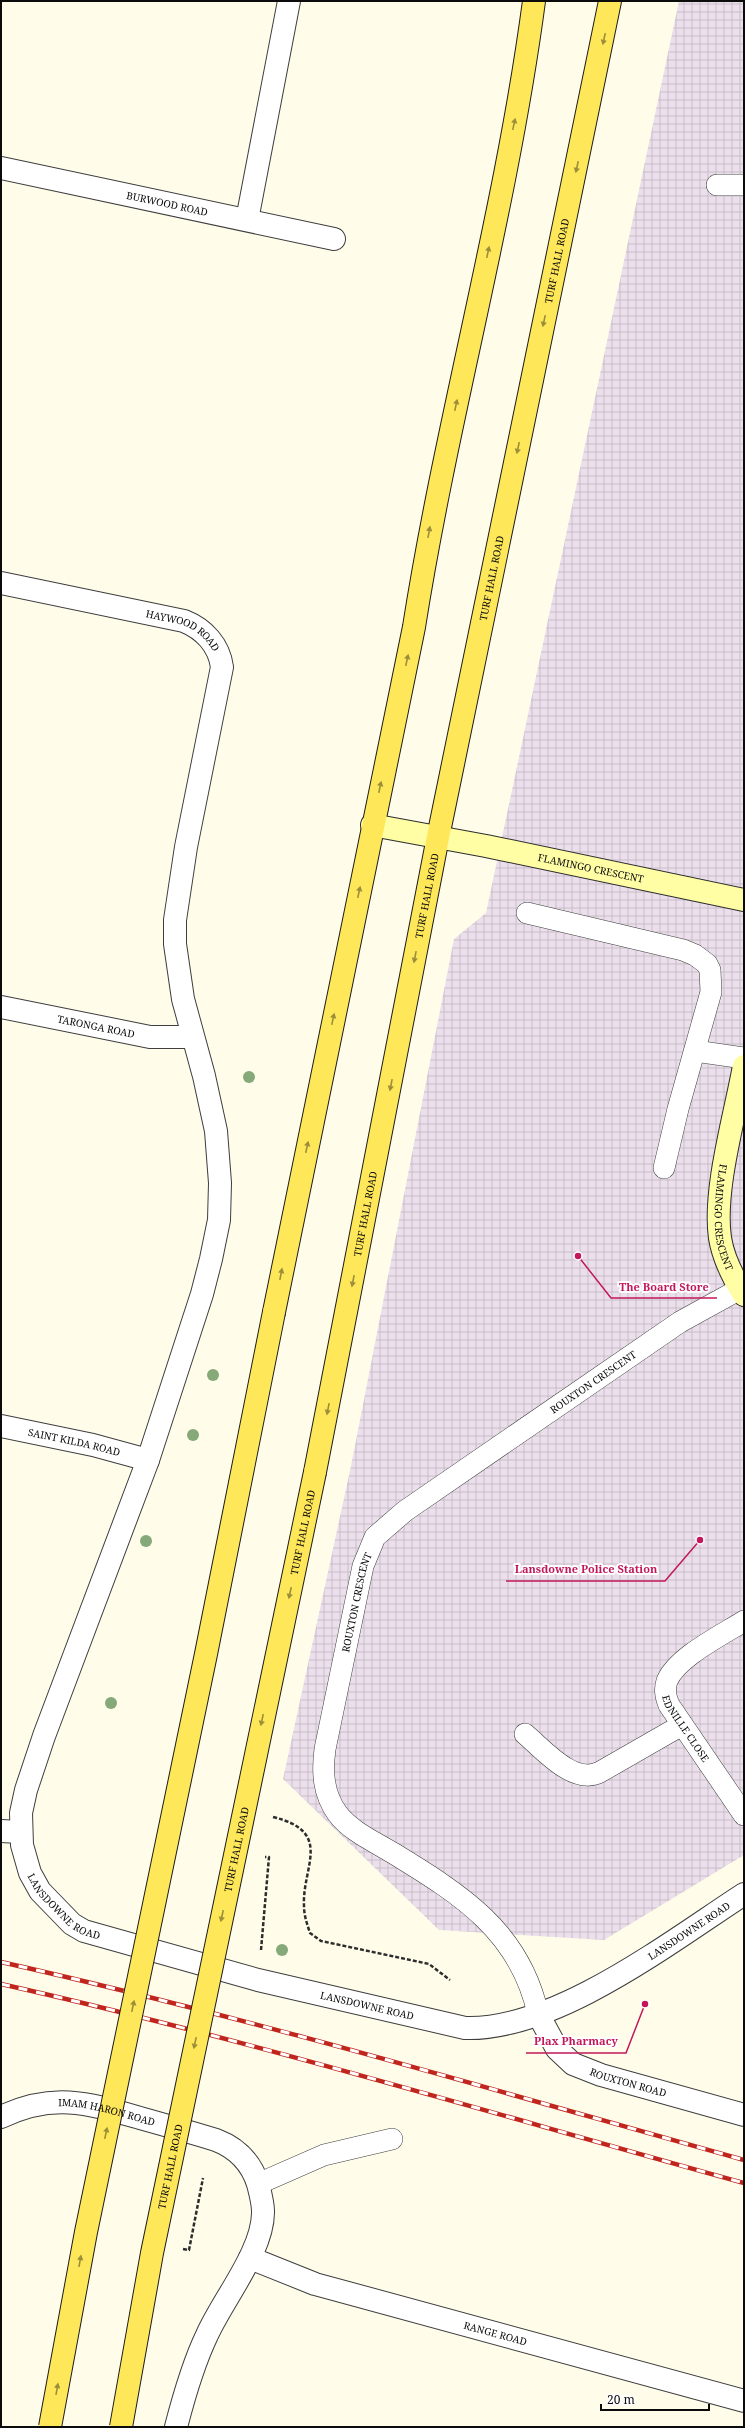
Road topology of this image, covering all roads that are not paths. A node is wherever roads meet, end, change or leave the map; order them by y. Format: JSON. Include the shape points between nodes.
{"nodes":[{"id":1,"x":289,"y":1,"type":"edge"},
{"id":2,"x":534,"y":1,"type":"edge"},
{"id":3,"x":610,"y":1,"type":"edge"},
{"id":4,"x":1,"y":168,"type":"edge"},
{"id":5,"x":716,"y":184,"type":"dead end"},
{"id":6,"x":744,"y":185,"type":"edge"},
{"id":7,"x":247,"y":220,"type":"junction"},
{"id":8,"x":334,"y":238,"type":"dead end"},
{"id":9,"x":1,"y":582,"type":"edge"},
{"id":10,"x":372,"y":825,"type":"junction"},
{"id":11,"x":438,"y":837,"type":"junction"},
{"id":12,"x":744,"y":900,"type":"edge"},
{"id":13,"x":527,"y":913,"type":"dead end"},
{"id":14,"x":1,"y":1007,"type":"edge"},
{"id":15,"x":192,"y":1037,"type":"junction"},
{"id":16,"x":695,"y":1051,"type":"junction"},
{"id":17,"x":744,"y":1058,"type":"edge"},
{"id":18,"x":744,"y":1066,"type":"edge"},
{"id":19,"x":664,"y":1168,"type":"dead end"},
{"id":20,"x":742,"y":1292,"type":"edge"},
{"id":21,"x":1,"y":1426,"type":"edge"},
{"id":22,"x":148,"y":1460,"type":"junction"},
{"id":23,"x":744,"y":1621,"type":"edge"},
{"id":24,"x":682,"y":1725,"type":"junction"},
{"id":25,"x":525,"y":1734,"type":"dead end"},
{"id":26,"x":744,"y":1815,"type":"edge"},
{"id":27,"x":11,"y":1832,"type":"edge"},
{"id":28,"x":744,"y":1894,"type":"edge"},
{"id":29,"x":538,"y":2014,"type":"junction"},
{"id":30,"x":744,"y":2116,"type":"edge"},
{"id":31,"x":1,"y":2117,"type":"edge"},
{"id":32,"x":392,"y":2139,"type":"dead end"},
{"id":33,"x":258,"y":2184,"type":"junction"},
{"id":34,"x":250,"y":2258,"type":"junction"},
{"id":35,"x":744,"y":2401,"type":"edge"},
{"id":36,"x":50,"y":2427,"type":"edge"},
{"id":37,"x":121,"y":2427,"type":"edge"},
{"id":38,"x":176,"y":2427,"type":"edge"}],
"edges":[{"from":1,"to":7,"type":"street"},
{"from":10,"to":2,"type":"main road","one_way":true,"via":[[414,627],[432,514],[523,82]]},
{"from":3,"to":11,"type":"main road","name":"TURF HALL ROAD","one_way":true},
{"from":4,"to":7,"type":"street","name":"BURWOOD ROAD"},
{"from":5,"to":6,"type":"lane"},
{"from":7,"to":8,"type":"street","name":"BURWOOD ROAD"},
{"from":9,"to":15,"type":"street","name":"HAYWOOD ROAD","via":[[184,621],[204,632],[218,652],[222,672],[180,881],[175,920],[175,944],[183,999]]},
{"from":10,"to":11,"type":"street","name":"FLAMINGO CRESCENT"},
{"from":36,"to":10,"type":"main road","one_way":true,"bridge":true,"via":[[86,2232],[182,1771]]},
{"from":11,"to":12,"type":"street","name":"FLAMINGO CRESCENT"},
{"from":11,"to":37,"type":"main road","name":"TURF HALL ROAD","one_way":true,"bridge":true,"via":[[315,1472],[152,2253]]},
{"from":13,"to":16,"type":"lane","via":[[683,950],[702,959],[710,970],[711,992]]},
{"from":14,"to":15,"type":"street","name":"TARONGA ROAD","via":[[150,1037]]},
{"from":15,"to":22,"type":"street","via":[[216,1130],[220,1183],[218,1220],[202,1294]]},
{"from":16,"to":17,"type":"lane"},
{"from":16,"to":19,"type":"lane"},
{"from":18,"to":20,"type":"street","name":"FLAMINGO CRESCENT","via":[[720,1188],[718,1213],[720,1240]]},
{"from":20,"to":29,"type":"lane","name":"ROUXTON CRESCENT","via":[[680,1322],[404,1511],[375,1537],[363,1566],[325,1749],[323,1769],[327,1795],[339,1815],[361,1833],[444,1884],[483,1916],[520,1962],[534,1996]]},
{"from":21,"to":22,"type":"street","name":"SAINT KILDA ROAD","via":[[93,1445]]},
{"from":22,"to":27,"type":"street","via":[[44,1736]]},
{"from":23,"to":24,"type":"lane","name":"EDNILLE CLOSE","via":[[688,1658],[674,1670],[667,1681],[667,1700]]},
{"from":24,"to":25,"type":"lane","via":[[592,1775],[570,1771]]},
{"from":24,"to":26,"type":"lane","name":"EDNILLE CLOSE"},
{"from":27,"to":29,"type":"street","name":"LANSDOWNE ROAD","via":[[40,1891],[72,1924],[101,1937],[258,1980],[465,2028],[486,2028]]},
{"from":28,"to":29,"type":"street","name":"LANSDOWNE ROAD","via":[[604,1985]]},
{"from":29,"to":30,"type":"street","name":"ROUXTON ROAD","via":[[557,2049],[573,2064],[601,2075]]},
{"from":31,"to":33,"type":"street","name":"IMAM HARON ROAD","via":[[36,2104],[64,2101],[91,2104],[230,2146],[241,2154]]},
{"from":32,"to":33,"type":"lane","via":[[324,2155]]},
{"from":33,"to":34,"type":"street","name":"IMAM HARON ROAD","via":[[263,2211],[259,2235]]},
{"from":34,"to":35,"type":"street","name":"RANGE ROAD","via":[[315,2284]]},
{"from":34,"to":38,"type":"street","name":"IMAM HARON ROAD","via":[[206,2335],[186,2389]]}]}
